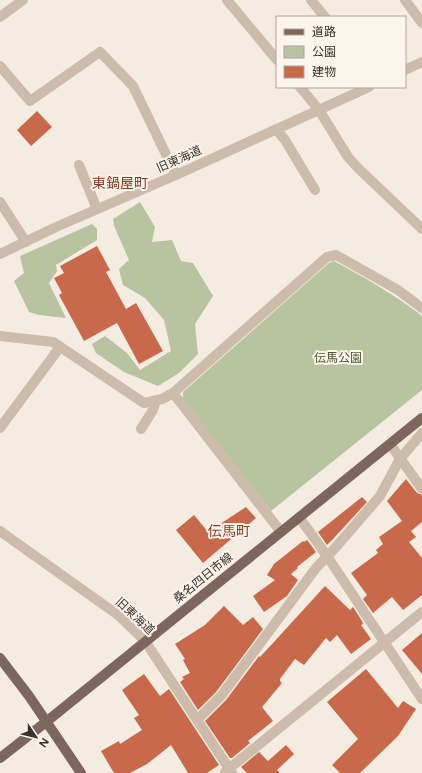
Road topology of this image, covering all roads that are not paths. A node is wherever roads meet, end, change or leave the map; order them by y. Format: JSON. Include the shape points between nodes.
{"nodes":[{"id":1,"x":23,"y":0,"type":"edge"},
{"id":2,"x":227,"y":0,"type":"edge"},
{"id":3,"x":311,"y":0,"type":"edge"},
{"id":4,"x":405,"y":0,"type":"edge"},
{"id":5,"x":324,"y":16,"type":"edge"},
{"id":6,"x":0,"y":17,"type":"edge"},
{"id":7,"x":422,"y":23,"type":"edge"},
{"id":8,"x":276,"y":59,"type":"edge"},
{"id":9,"x":422,"y":62,"type":"edge"},
{"id":10,"x":0,"y":66,"type":"edge"},
{"id":11,"x":406,"y":70,"type":"edge"},
{"id":12,"x":301,"y":88,"type":"edge"},
{"id":13,"x":367,"y":88,"type":"edge"},
{"id":14,"x":319,"y":110,"type":"junction"},
{"id":15,"x":276,"y":129,"type":"junction"},
{"id":16,"x":79,"y":165,"type":"dead end"},
{"id":17,"x":176,"y":175,"type":"junction"},
{"id":18,"x":316,"y":190,"type":"dead end"},
{"id":19,"x":0,"y":202,"type":"edge"},
{"id":20,"x":97,"y":209,"type":"junction"},
{"id":21,"x":422,"y":229,"type":"edge"},
{"id":22,"x":26,"y":242,"type":"junction"},
{"id":23,"x":0,"y":254,"type":"edge"},
{"id":24,"x":422,"y":308,"type":"edge"},
{"id":25,"x":0,"y":336,"type":"edge"},
{"id":26,"x":60,"y":347,"type":"junction"},
{"id":27,"x":173,"y":393,"type":"junction"},
{"id":28,"x":156,"y":401,"type":"junction"},
{"id":29,"x":422,"y":418,"type":"edge"},
{"id":30,"x":0,"y":428,"type":"edge"},
{"id":31,"x":141,"y":429,"type":"dead end"},
{"id":32,"x":422,"y":433,"type":"edge"},
{"id":33,"x":390,"y":444,"type":"junction"},
{"id":34,"x":400,"y":459,"type":"junction"},
{"id":35,"x":422,"y":489,"type":"edge"},
{"id":36,"x":299,"y":518,"type":"junction"},
{"id":37,"x":0,"y":530,"type":"edge"},
{"id":38,"x":281,"y":532,"type":"junction"},
{"id":39,"x":327,"y":556,"type":"junction"},
{"id":40,"x":422,"y":612,"type":"edge"},
{"id":41,"x":145,"y":641,"type":"junction"},
{"id":42,"x":385,"y":643,"type":"junction"},
{"id":43,"x":0,"y":658,"type":"edge"},
{"id":44,"x":422,"y":699,"type":"edge"},
{"id":45,"x":197,"y":720,"type":"junction"},
{"id":46,"x":46,"y":722,"type":"junction"},
{"id":47,"x":0,"y":758,"type":"edge"},
{"id":48,"x":228,"y":772,"type":"edge"},
{"id":49,"x":81,"y":773,"type":"edge"}],
"edges":[{"from":1,"to":6,"type":"street"},
{"from":2,"to":8,"type":"street"},
{"from":3,"to":5,"type":"street"},
{"from":4,"to":7,"type":"street"},
{"from":9,"to":11,"type":"street"},
{"from":10,"to":17,"type":"street","via":[[30,101],[100,52],[133,86]]},
{"from":12,"to":14,"type":"street"},
{"from":13,"to":14,"type":"street","name":"旧東海道"},
{"from":14,"to":15,"type":"street","name":"旧東海道"},
{"from":14,"to":21,"type":"street","via":[[348,157]]},
{"from":15,"to":17,"type":"street","name":"旧東海道"},
{"from":15,"to":18,"type":"street"},
{"from":16,"to":20,"type":"street"},
{"from":17,"to":20,"type":"street","name":"旧東海道"},
{"from":19,"to":22,"type":"street"},
{"from":20,"to":22,"type":"street","name":"旧東海道"},
{"from":22,"to":23,"type":"street","name":"旧東海道"},
{"from":24,"to":27,"type":"street","via":[[398,290],[336,255],[327,257]]},
{"from":25,"to":26,"type":"street","via":[[53,342]]},
{"from":26,"to":28,"type":"street","via":[[144,403]]},
{"from":26,"to":30,"type":"street"},
{"from":27,"to":28,"type":"street"},
{"from":27,"to":38,"type":"street"},
{"from":28,"to":31,"type":"street"},
{"from":29,"to":33,"type":"main road","name":"桑名四日市線"},
{"from":32,"to":34,"type":"street"},
{"from":33,"to":34,"type":"street"},
{"from":33,"to":36,"type":"main road","name":"桑名四日市線"},
{"from":34,"to":35,"type":"street"},
{"from":34,"to":39,"type":"street","via":[[380,496]]},
{"from":36,"to":38,"type":"main road","name":"桑名四日市線"},
{"from":36,"to":39,"type":"street"},
{"from":37,"to":41,"type":"street","name":"旧東海道","via":[[118,615]]},
{"from":38,"to":41,"type":"main road","name":"桑名四日市線"},
{"from":39,"to":42,"type":"street"},
{"from":39,"to":45,"type":"street","via":[[221,696]]},
{"from":40,"to":42,"type":"street"},
{"from":41,"to":45,"type":"street","name":"旧東海道"},
{"from":41,"to":46,"type":"main road","name":"桑名四日市線"},
{"from":42,"to":44,"type":"street"},
{"from":42,"to":48,"type":"street"},
{"from":43,"to":46,"type":"main road"},
{"from":45,"to":48,"type":"street","name":"旧東海道"},
{"from":46,"to":47,"type":"main road","name":"桑名四日市線"},
{"from":46,"to":49,"type":"main road"}]}
